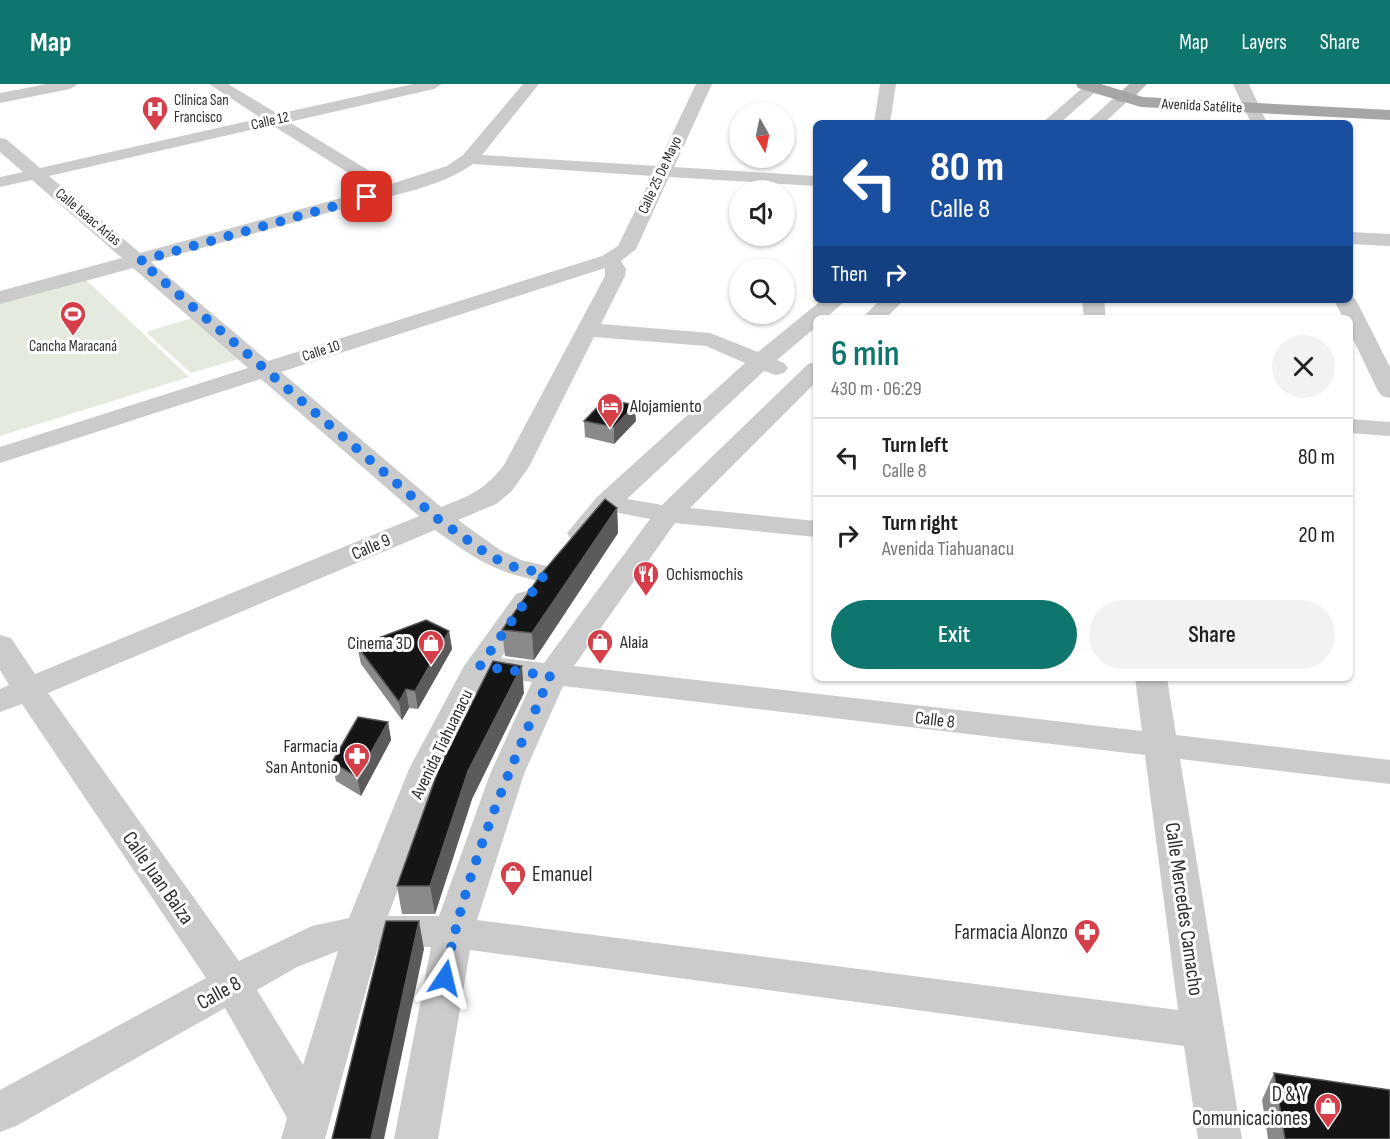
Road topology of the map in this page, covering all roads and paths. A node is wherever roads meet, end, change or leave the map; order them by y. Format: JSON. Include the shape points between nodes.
{"nodes":[{"id":1,"x":70,"y":84,"type":"edge"},
{"id":2,"x":218,"y":84,"type":"edge"},
{"id":3,"x":434,"y":84,"type":"edge"},
{"id":4,"x":531,"y":84,"type":"edge"},
{"id":5,"x":704,"y":84,"type":"edge"},
{"id":6,"x":888,"y":84,"type":"edge"},
{"id":7,"x":1139,"y":84,"type":"edge"},
{"id":8,"x":1241,"y":84,"type":"edge"},
{"id":9,"x":1091,"y":85,"type":"edge"},
{"id":10,"x":0,"y":98,"type":"edge"},
{"id":11,"x":1123,"y":98,"type":"junction"},
{"id":12,"x":1390,"y":115,"type":"edge"},
{"id":13,"x":1256,"y":116,"type":"edge"},
{"id":14,"x":273,"y":120,"type":"junction"},
{"id":15,"x":882,"y":120,"type":"edge"},
{"id":16,"x":1053,"y":120,"type":"edge"},
{"id":17,"x":1097,"y":120,"type":"edge"},
{"id":18,"x":0,"y":143,"type":"edge"},
{"id":19,"x":468,"y":159,"type":"junction"},
{"id":20,"x":662,"y":171,"type":"junction"},
{"id":21,"x":36,"y":174,"type":"junction"},
{"id":22,"x":813,"y":181,"type":"edge"},
{"id":23,"x":0,"y":182,"type":"edge"},
{"id":24,"x":390,"y":191,"type":"junction"},
{"id":25,"x":1353,"y":238,"type":"edge"},
{"id":26,"x":1390,"y":240,"type":"edge"},
{"id":27,"x":609,"y":260,"type":"junction"},
{"id":28,"x":140,"y":261,"type":"junction"},
{"id":29,"x":0,"y":298,"type":"edge"},
{"id":30,"x":831,"y":303,"type":"edge"},
{"id":31,"x":890,"y":303,"type":"edge"},
{"id":32,"x":1347,"y":303,"type":"edge"},
{"id":33,"x":817,"y":315,"type":"edge"},
{"id":34,"x":876,"y":315,"type":"edge"},
{"id":35,"x":813,"y":318,"type":"edge"},
{"id":36,"x":587,"y":330,"type":"junction"},
{"id":37,"x":760,"y":362,"type":"junction"},
{"id":38,"x":265,"y":369,"type":"junction"},
{"id":39,"x":813,"y":375,"type":"edge"},
{"id":40,"x":1390,"y":391,"type":"edge"},
{"id":41,"x":1353,"y":426,"type":"edge"},
{"id":42,"x":1390,"y":429,"type":"edge"},
{"id":43,"x":0,"y":455,"type":"edge"},
{"id":44,"x":607,"y":503,"type":"junction"},
{"id":45,"x":668,"y":514,"type":"junction"},
{"id":46,"x":438,"y":519,"type":"junction"},
{"id":47,"x":813,"y":529,"type":"edge"},
{"id":48,"x":545,"y":574,"type":"junction"},
{"id":49,"x":0,"y":645,"type":"edge"},
{"id":50,"x":480,"y":666,"type":"junction"},
{"id":51,"x":550,"y":676,"type":"junction"},
{"id":52,"x":1151,"y":681,"type":"edge"},
{"id":53,"x":14,"y":695,"type":"edge"},
{"id":54,"x":1161,"y":746,"type":"junction"},
{"id":55,"x":1390,"y":772,"type":"edge"},
{"id":56,"x":363,"y":930,"type":"junction"},
{"id":57,"x":453,"y":933,"type":"junction"},
{"id":58,"x":233,"y":985,"type":"junction"},
{"id":59,"x":1202,"y":1031,"type":"junction"},
{"id":60,"x":0,"y":1112,"type":"edge"},
{"id":61,"x":306,"y":1127,"type":"edge"},
{"id":62,"x":416,"y":1139,"type":"edge"},
{"id":63,"x":1220,"y":1139,"type":"edge"}],
"edges":[{"from":1,"to":10,"type":"street"},
{"from":2,"to":14,"type":"street"},
{"from":3,"to":14,"type":"street","name":"Calle 12"},
{"from":4,"to":19,"type":"street"},
{"from":5,"to":20,"type":"street","name":"Calle 25 De Mayo"},
{"from":6,"to":15,"type":"street"},
{"from":7,"to":11,"type":"main road"},
{"from":8,"to":13,"type":"street"},
{"from":9,"to":11,"type":"main road","name":"Avenida Satélite"},
{"from":9,"to":16,"type":"street"},
{"from":11,"to":13,"type":"main road","name":"Avenida Satélite"},
{"from":11,"to":17,"type":"street"},
{"from":12,"to":13,"type":"main road","name":"Avenida Satélite"},
{"from":14,"to":21,"type":"street","name":"Calle 12"},
{"from":14,"to":24,"type":"street"},
{"from":18,"to":21,"type":"street","name":"Calle Isaac Arias"},
{"from":19,"to":20,"type":"street"},
{"from":19,"to":24,"type":"street","via":[[453,170]]},
{"from":20,"to":22,"type":"street"},
{"from":20,"to":27,"type":"street","name":"Calle 25 De Mayo","via":[[626,249]]},
{"from":21,"to":23,"type":"street","name":"Calle 12"},
{"from":21,"to":28,"type":"street","name":"Calle Isaac Arias"},
{"from":24,"to":28,"type":"street"},
{"from":25,"to":26,"type":"street"},
{"from":27,"to":36,"type":"street","name":"Calle 9","via":[[615,276]]},
{"from":27,"to":38,"type":"street","name":"Calle 10"},
{"from":28,"to":29,"type":"street"},
{"from":28,"to":38,"type":"street","name":"Calle Isaac Arias"},
{"from":30,"to":33,"type":"street","name":"Avenida Tiahuanacu"},
{"from":31,"to":34,"type":"street"},
{"from":32,"to":40,"type":"street"},
{"from":35,"to":37,"type":"street","name":"Avenida Tiahuanacu"},
{"from":36,"to":37,"type":"street","via":[[710,340]]},
{"from":36,"to":46,"type":"street","name":"Calle 9","via":[[516,467],[502,486],[487,498]]},
{"from":37,"to":39,"type":"street"},
{"from":37,"to":44,"type":"street","name":"Avenida Tiahuanacu"},
{"from":38,"to":43,"type":"street","name":"Calle 10"},
{"from":38,"to":46,"type":"street","name":"Calle Isaac Arias"},
{"from":39,"to":45,"type":"street"},
{"from":41,"to":42,"type":"street"},
{"from":44,"to":45,"type":"street"},
{"from":44,"to":48,"type":"street","name":"Avenida Tiahuanacu"},
{"from":45,"to":47,"type":"street"},
{"from":45,"to":51,"type":"street"},
{"from":46,"to":48,"type":"street","name":"Calle Isaac Arias","via":[[490,556]]},
{"from":46,"to":53,"type":"street","name":"Calle 9"},
{"from":48,"to":50,"type":"street","name":"Avenida Tiahuanacu"},
{"from":49,"to":53,"type":"street","name":"Calle Juan Balza"},
{"from":50,"to":51,"type":"street","name":"Calle 8"},
{"from":50,"to":56,"type":"street","name":"Avenida Tiahuanacu","via":[[426,770]]},
{"from":51,"to":54,"type":"street","name":"Calle 8"},
{"from":51,"to":57,"type":"street","via":[[507,774]]},
{"from":52,"to":54,"type":"street","name":"Calle Mercedes Camacho"},
{"from":53,"to":58,"type":"street","name":"Calle Juan Balza"},
{"from":54,"to":55,"type":"street","name":"Calle 8"},
{"from":54,"to":59,"type":"street","name":"Calle Mercedes Camacho"},
{"from":56,"to":57,"type":"street","name":"Calle 8"},
{"from":56,"to":58,"type":"street","name":"Calle 8","via":[[326,937]]},
{"from":56,"to":61,"type":"street","name":"Avenida Tiahuanacu"},
{"from":57,"to":59,"type":"street","name":"Calle 8"},
{"from":57,"to":62,"type":"street"},
{"from":58,"to":60,"type":"street","name":"Calle 8"},
{"from":58,"to":61,"type":"street","name":"Calle Juan Balza"},
{"from":59,"to":63,"type":"street","name":"Calle Mercedes Camacho"}]}
